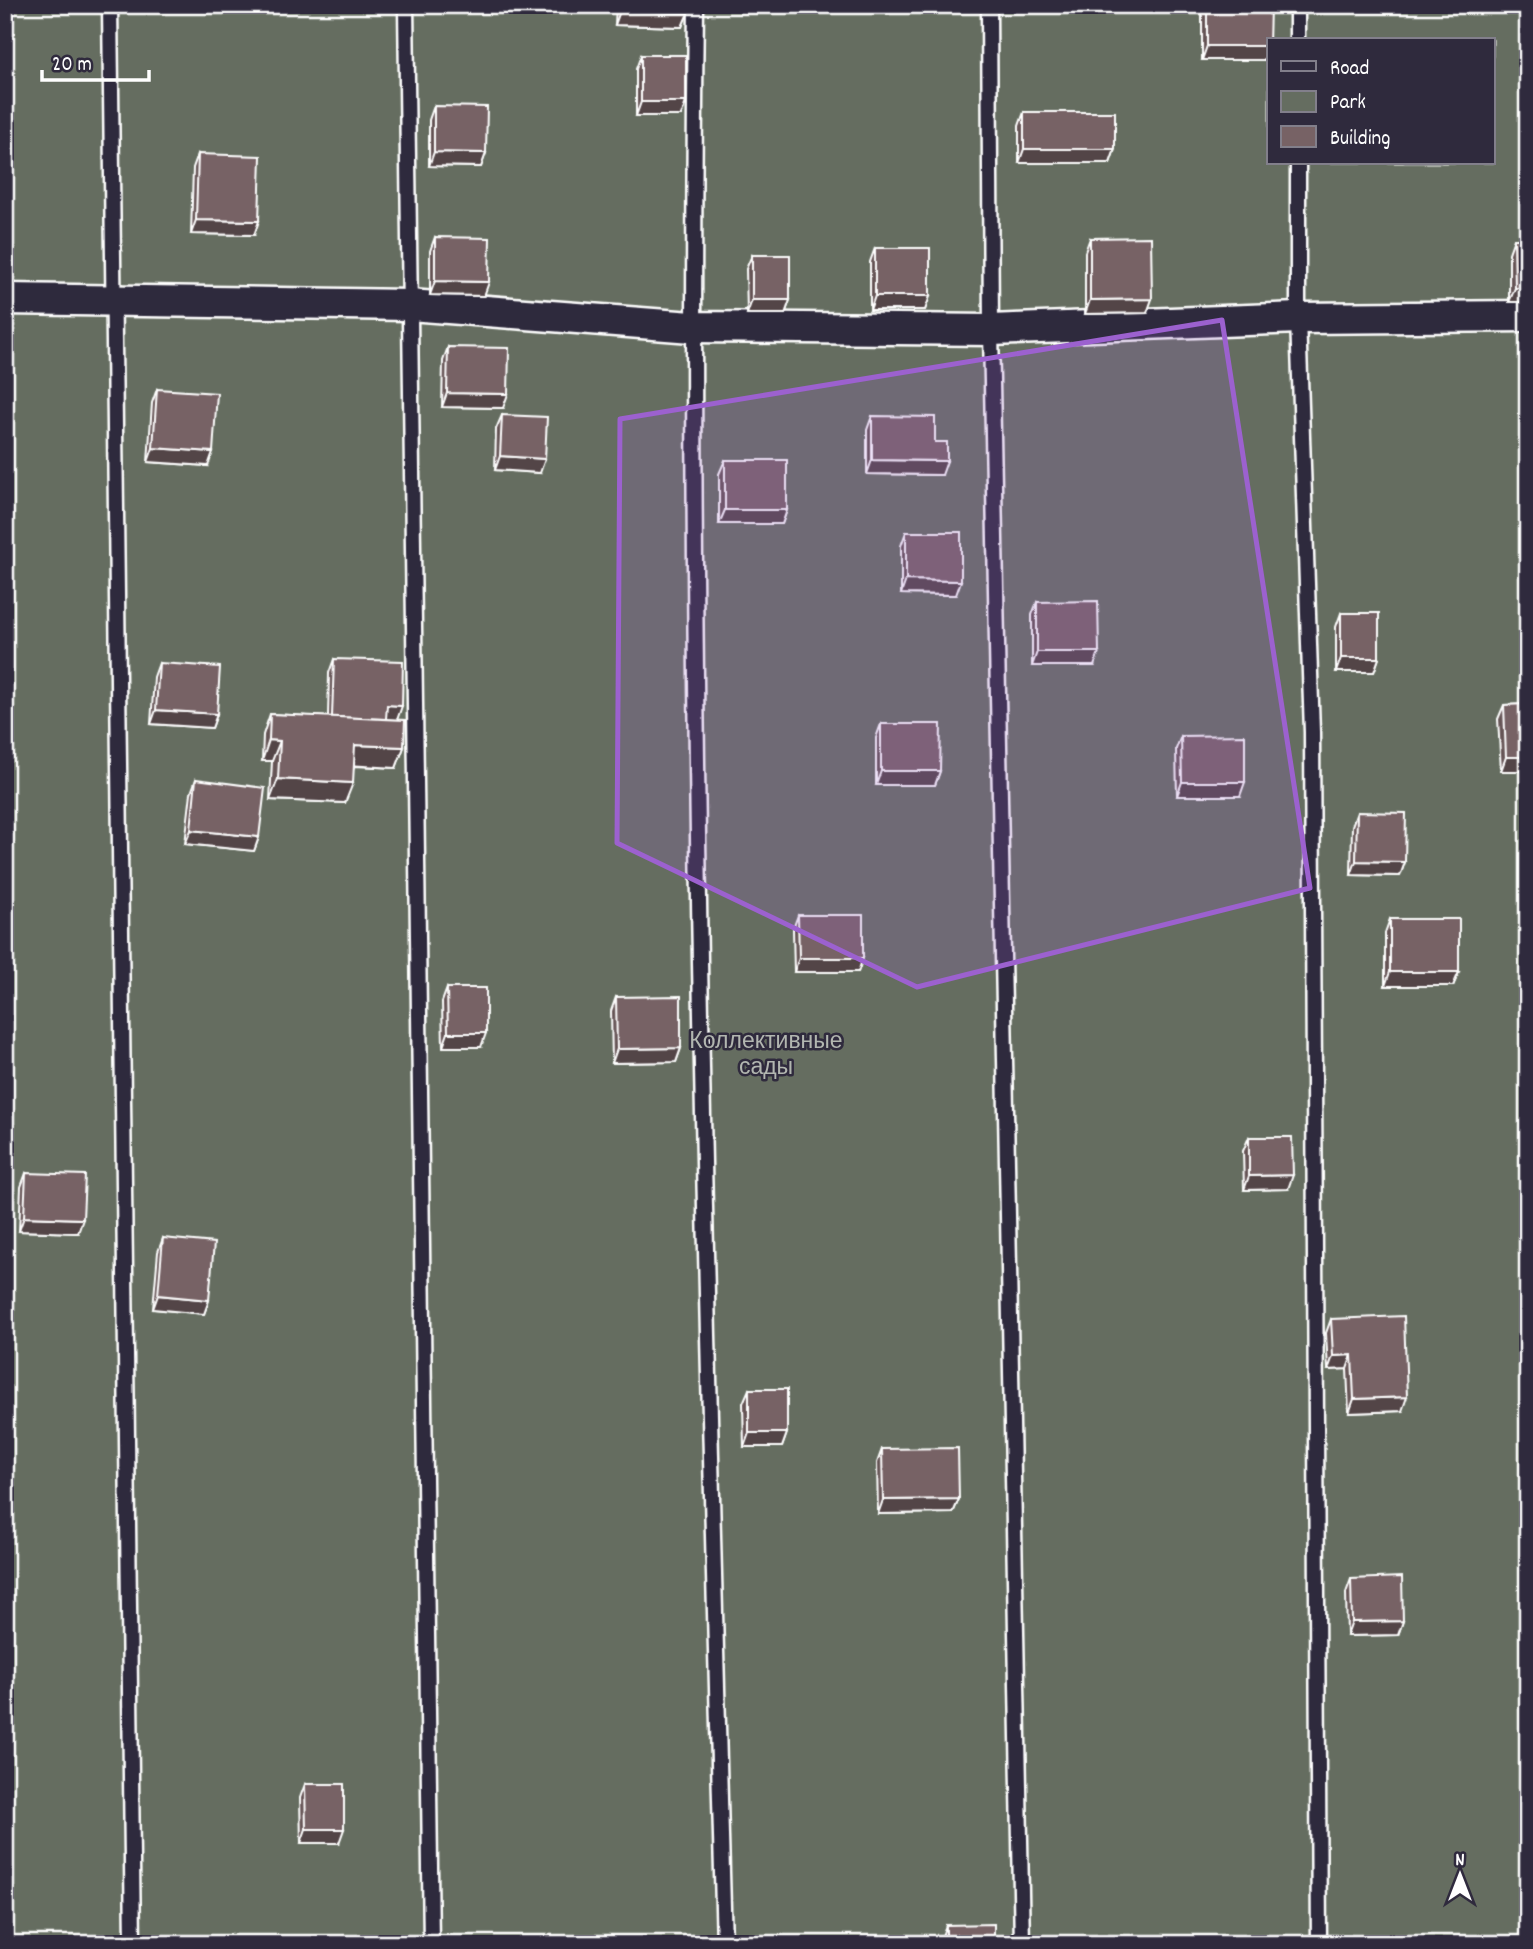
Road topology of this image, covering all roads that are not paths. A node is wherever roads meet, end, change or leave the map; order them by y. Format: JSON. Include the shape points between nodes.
{"nodes":[{"id":1,"x":110,"y":5,"type":"edge"},
{"id":2,"x":406,"y":5,"type":"edge"},
{"id":3,"x":696,"y":5,"type":"edge"},
{"id":4,"x":989,"y":5,"type":"edge"},
{"id":5,"x":1297,"y":5,"type":"edge"},
{"id":6,"x":1297,"y":38,"type":"edge"},
{"id":7,"x":1298,"y":164,"type":"edge"},
{"id":8,"x":5,"y":299,"type":"edge"},
{"id":9,"x":116,"y":299,"type":"junction"},
{"id":10,"x":410,"y":305,"type":"junction"},
{"id":11,"x":1528,"y":316,"type":"edge"},
{"id":12,"x":1298,"y":318,"type":"junction"},
{"id":13,"x":692,"y":327,"type":"junction"},
{"id":14,"x":991,"y":330,"type":"junction"},
{"id":15,"x":133,"y":1944,"type":"edge"},
{"id":16,"x":431,"y":1944,"type":"edge"},
{"id":17,"x":724,"y":1944,"type":"edge"},
{"id":18,"x":1022,"y":1944,"type":"edge"},
{"id":19,"x":1319,"y":1944,"type":"edge"}],
"edges":[{"from":1,"to":9,"type":"lane"},
{"from":2,"to":10,"type":"lane"},
{"from":3,"to":13,"type":"lane"},
{"from":4,"to":14,"type":"lane"},
{"from":5,"to":6,"type":"lane"},
{"from":7,"to":12,"type":"lane"},
{"from":8,"to":9,"type":"street"},
{"from":9,"to":10,"type":"street"},
{"from":9,"to":15,"type":"lane"},
{"from":10,"to":13,"type":"street"},
{"from":10,"to":16,"type":"lane"},
{"from":11,"to":12,"type":"street"},
{"from":12,"to":14,"type":"street"},
{"from":12,"to":19,"type":"lane","via":[[1312,732]]},
{"from":13,"to":14,"type":"street"},
{"from":13,"to":17,"type":"lane","via":[[704,1255]]},
{"from":14,"to":18,"type":"lane"}]}
